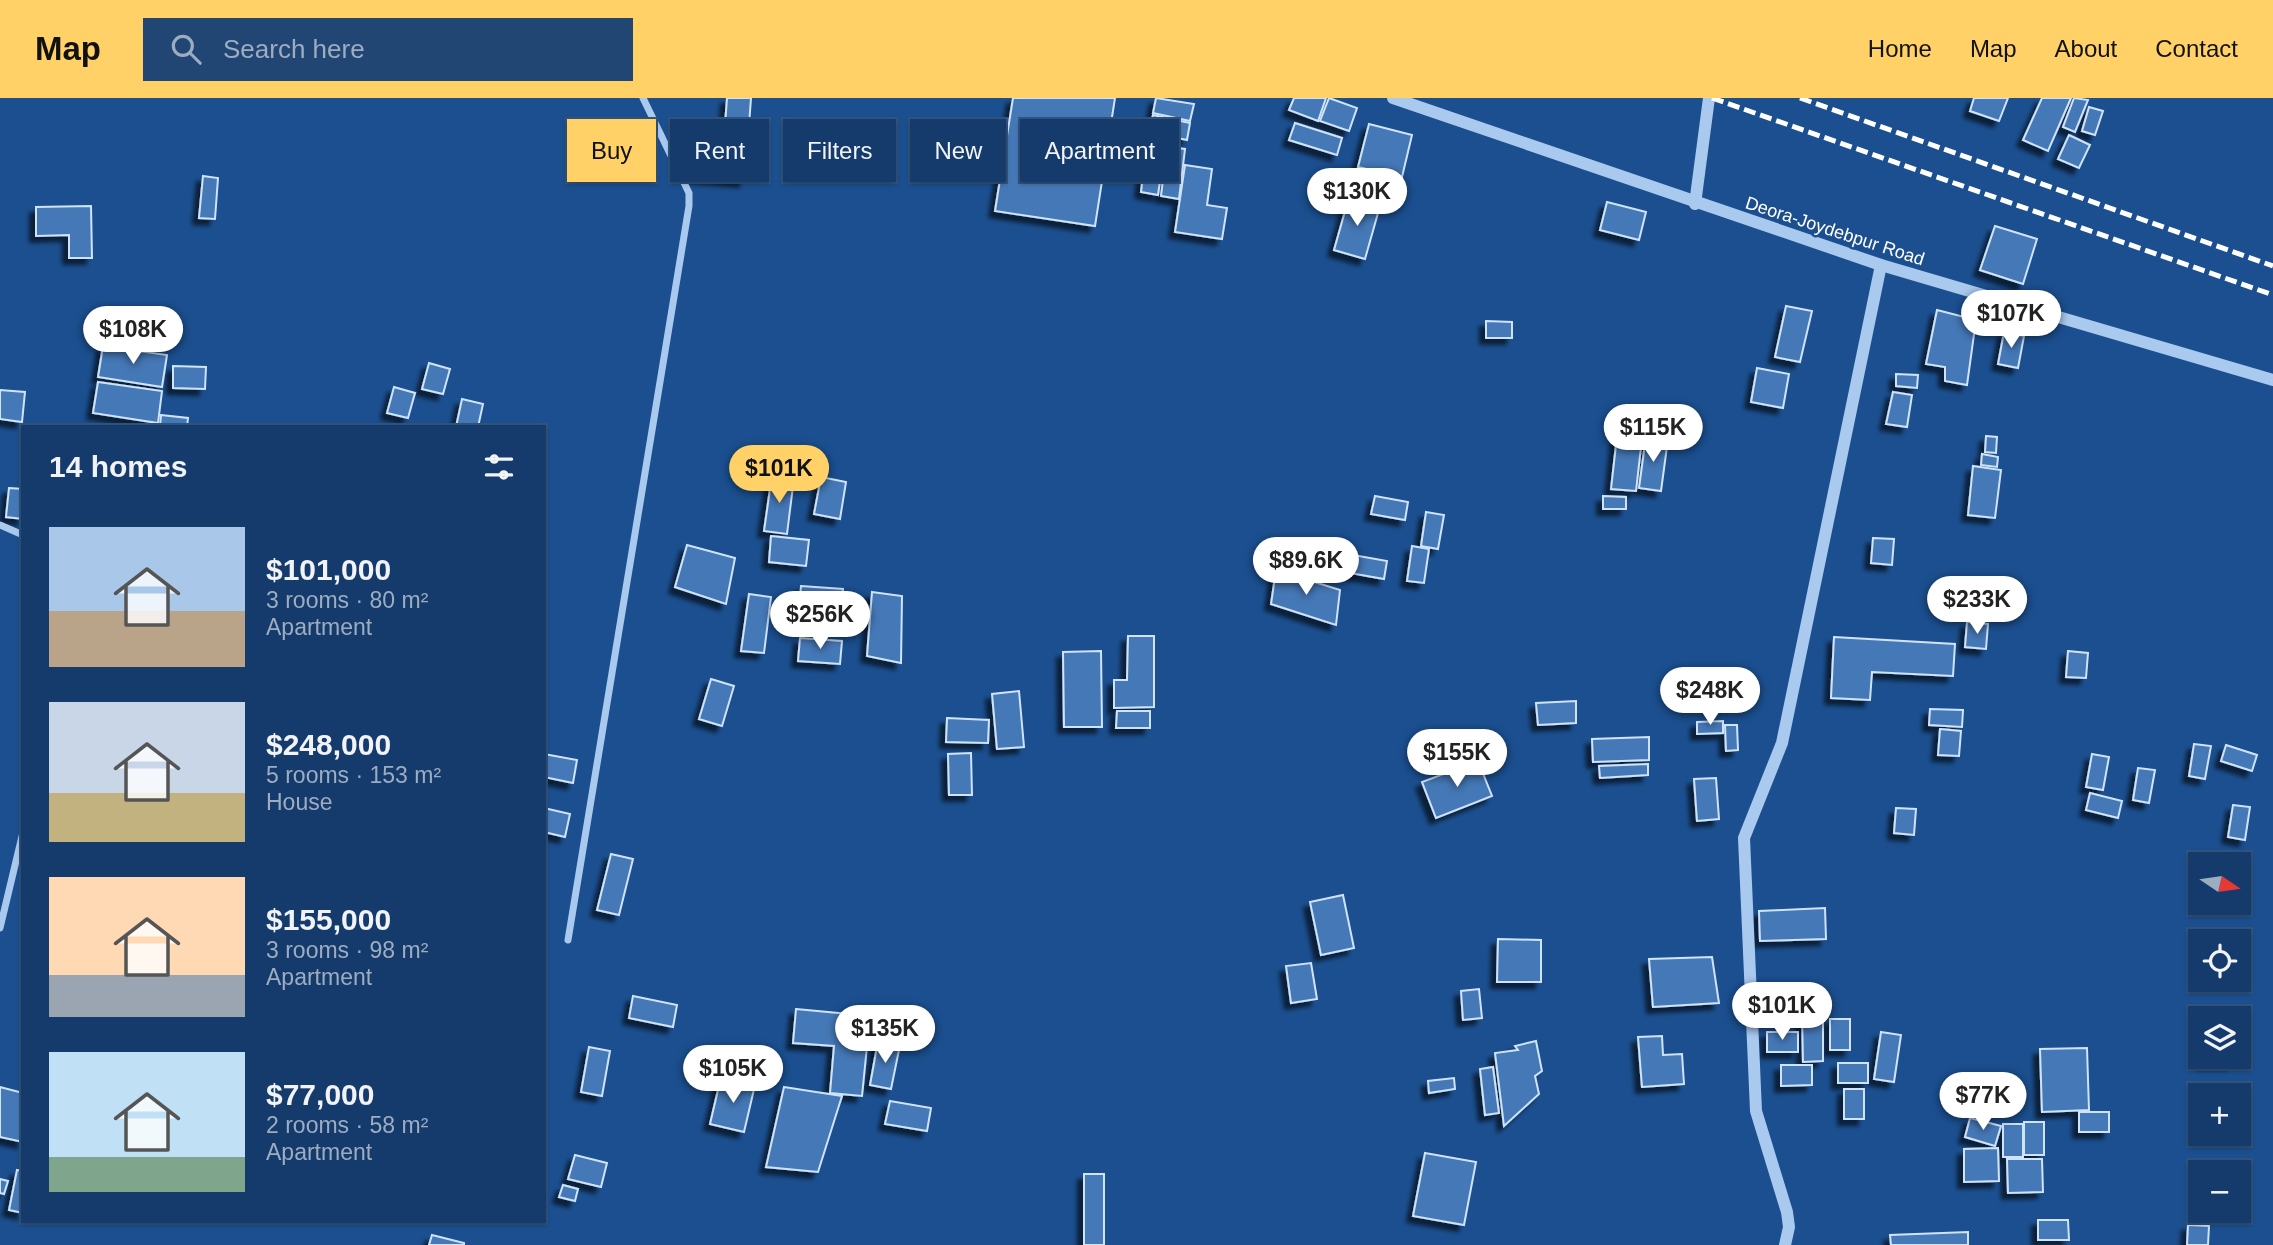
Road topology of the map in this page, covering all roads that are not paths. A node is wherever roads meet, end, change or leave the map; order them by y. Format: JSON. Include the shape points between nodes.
{"nodes":[{"id":1,"x":643,"y":98,"type":"edge"},
{"id":2,"x":1393,"y":98,"type":"edge"},
{"id":3,"x":1709,"y":98,"type":"edge"},
{"id":4,"x":1695,"y":204,"type":"junction"},
{"id":5,"x":1881,"y":265,"type":"junction"},
{"id":6,"x":2273,"y":380,"type":"edge"},
{"id":7,"x":0,"y":525,"type":"edge"},
{"id":8,"x":21,"y":534,"type":"edge"},
{"id":9,"x":21,"y":840,"type":"edge"},
{"id":10,"x":0,"y":929,"type":"edge"},
{"id":11,"x":568,"y":940,"type":"dead end"},
{"id":12,"x":1785,"y":1245,"type":"edge"}],
"edges":[{"from":1,"to":11,"type":"street","via":[[689,193],[689,206]]},
{"from":2,"to":4,"type":"street","name":"Deora-Joydebpur Road"},
{"from":3,"to":4,"type":"street"},
{"from":4,"to":5,"type":"street","name":"Deora-Joydebpur Road"},
{"from":5,"to":6,"type":"street","name":"Deora-Joydebpur Road"},
{"from":5,"to":12,"type":"street","via":[[1782,743],[1744,838],[1756,1111],[1787,1212]]},
{"from":7,"to":8,"type":"street"},
{"from":9,"to":10,"type":"street"}]}
